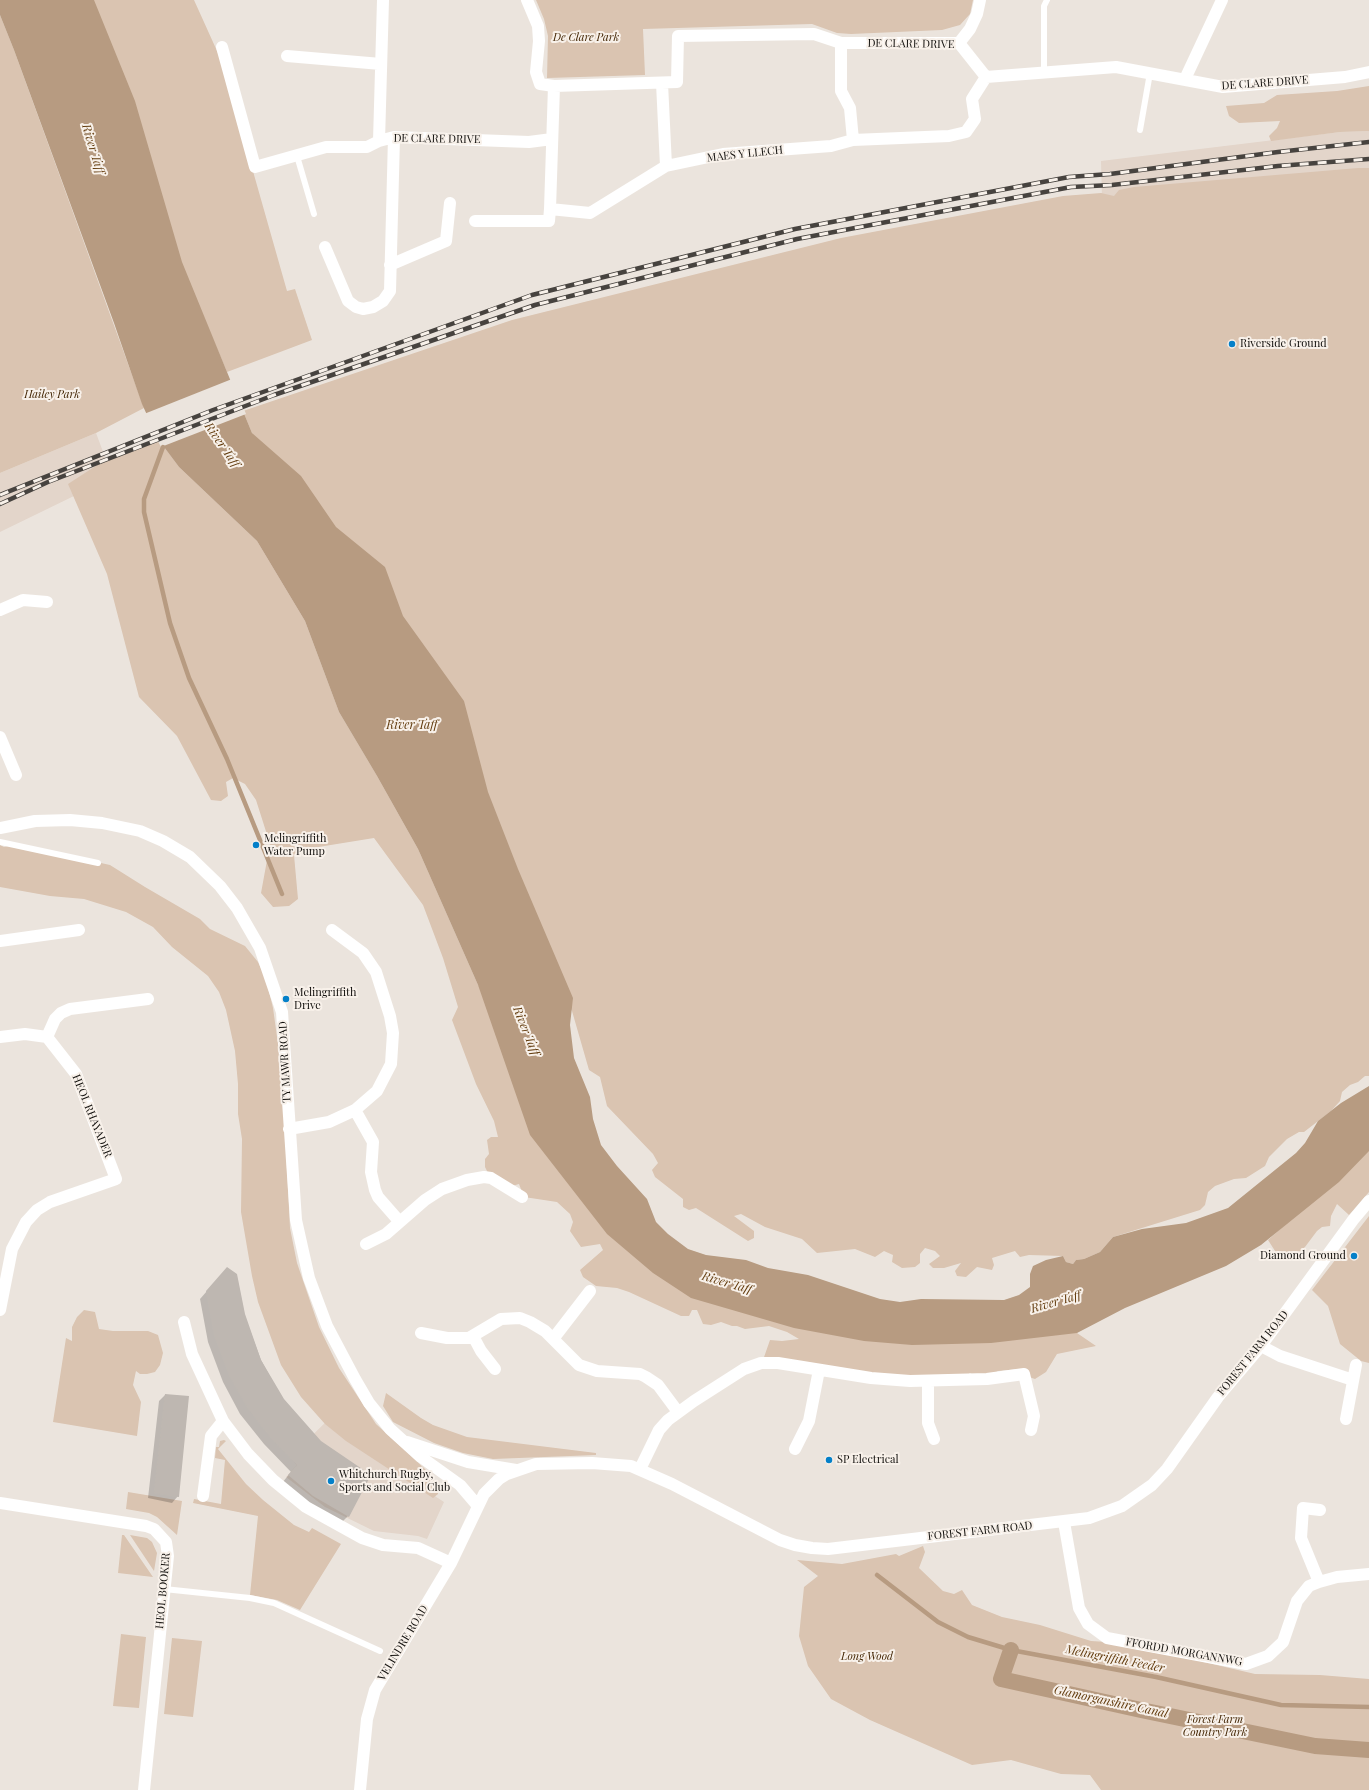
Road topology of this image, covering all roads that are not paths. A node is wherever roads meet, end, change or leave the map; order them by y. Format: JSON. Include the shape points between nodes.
{"nodes":[{"id":1,"x":384,"y":0,"type":"edge"},
{"id":2,"x":527,"y":0,"type":"edge"},
{"id":3,"x":980,"y":0,"type":"edge"},
{"id":4,"x":1047,"y":0,"type":"edge"},
{"id":5,"x":1222,"y":0,"type":"edge"},
{"id":6,"x":841,"y":43,"type":"junction"},
{"id":7,"x":959,"y":43,"type":"junction"},
{"id":8,"x":222,"y":47,"type":"dead end"},
{"id":9,"x":287,"y":56,"type":"dead end"},
{"id":10,"x":381,"y":64,"type":"junction"},
{"id":11,"x":1044,"y":72,"type":"junction"},
{"id":12,"x":1369,"y":72,"type":"edge"},
{"id":13,"x":1150,"y":73,"type":"junction"},
{"id":14,"x":986,"y":77,"type":"junction"},
{"id":15,"x":1185,"y":79,"type":"junction"},
{"id":16,"x":662,"y":83,"type":"junction"},
{"id":17,"x":554,"y":86,"type":"junction"},
{"id":18,"x":1140,"y":130,"type":"dead end"},
{"id":19,"x":394,"y":137,"type":"junction"},
{"id":20,"x":552,"y":139,"type":"junction"},
{"id":21,"x":853,"y":140,"type":"junction"},
{"id":22,"x":379,"y":141,"type":"junction"},
{"id":23,"x":297,"y":156,"type":"junction"},
{"id":24,"x":666,"y":166,"type":"junction"},
{"id":25,"x":450,"y":203,"type":"dead end"},
{"id":26,"x":550,"y":209,"type":"junction"},
{"id":27,"x":314,"y":214,"type":"dead end"},
{"id":28,"x":475,"y":221,"type":"dead end"},
{"id":29,"x":325,"y":247,"type":"dead end"},
{"id":30,"x":390,"y":265,"type":"junction"},
{"id":31,"x":47,"y":602,"type":"dead end"},
{"id":32,"x":0,"y":610,"type":"edge"},
{"id":33,"x":0,"y":737,"type":"edge"},
{"id":34,"x":16,"y":775,"type":"dead end"},
{"id":35,"x":0,"y":828,"type":"edge"},
{"id":36,"x":0,"y":842,"type":"edge"},
{"id":37,"x":98,"y":863,"type":"dead end"},
{"id":38,"x":79,"y":930,"type":"dead end"},
{"id":39,"x":332,"y":930,"type":"dead end"},
{"id":40,"x":0,"y":941,"type":"edge"},
{"id":41,"x":148,"y":999,"type":"dead end"},
{"id":42,"x":47,"y":1037,"type":"junction"},
{"id":43,"x":0,"y":1038,"type":"edge"},
{"id":44,"x":355,"y":1110,"type":"junction"},
{"id":45,"x":289,"y":1129,"type":"junction"},
{"id":46,"x":522,"y":1197,"type":"dead end"},
{"id":47,"x":1369,"y":1201,"type":"edge"},
{"id":48,"x":399,"y":1221,"type":"junction"},
{"id":49,"x":366,"y":1244,"type":"dead end"},
{"id":50,"x":590,"y":1290,"type":"dead end"},
{"id":51,"x":0,"y":1310,"type":"edge"},
{"id":52,"x":184,"y":1322,"type":"dead end"},
{"id":53,"x":421,"y":1333,"type":"dead end"},
{"id":54,"x":473,"y":1336,"type":"junction"},
{"id":55,"x":553,"y":1339,"type":"junction"},
{"id":56,"x":1261,"y":1346,"type":"junction"},
{"id":57,"x":1356,"y":1365,"type":"dead end"},
{"id":58,"x":495,"y":1369,"type":"dead end"},
{"id":59,"x":819,"y":1370,"type":"junction"},
{"id":60,"x":1353,"y":1380,"type":"junction"},
{"id":61,"x":928,"y":1381,"type":"junction"},
{"id":62,"x":678,"y":1412,"type":"junction"},
{"id":63,"x":1346,"y":1420,"type":"dead end"},
{"id":64,"x":223,"y":1421,"type":"junction"},
{"id":65,"x":1031,"y":1430,"type":"dead end"},
{"id":66,"x":934,"y":1439,"type":"dead end"},
{"id":67,"x":402,"y":1440,"type":"junction"},
{"id":68,"x":795,"y":1449,"type":"dead end"},
{"id":69,"x":640,"y":1469,"type":"junction"},
{"id":70,"x":517,"y":1470,"type":"junction"},
{"id":71,"x":204,"y":1496,"type":"dead end"},
{"id":72,"x":0,"y":1503,"type":"edge"},
{"id":73,"x":478,"y":1506,"type":"junction"},
{"id":74,"x":1320,"y":1510,"type":"dead end"},
{"id":75,"x":1064,"y":1522,"type":"junction"},
{"id":76,"x":451,"y":1563,"type":"junction"},
{"id":77,"x":1369,"y":1574,"type":"edge"},
{"id":78,"x":1319,"y":1582,"type":"junction"},
{"id":79,"x":164,"y":1590,"type":"junction"},
{"id":80,"x":380,"y":1651,"type":"dead end"},
{"id":81,"x":144,"y":1790,"type":"edge"},
{"id":82,"x":360,"y":1790,"type":"edge"}],
"edges":[{"from":1,"to":10,"type":"street"},
{"from":2,"to":17,"type":"street","via":[[538,26],[536,72],[540,84]]},
{"from":3,"to":7,"type":"street","via":[[970,29]]},
{"from":4,"to":11,"type":"lane","via":[[1044,6]]},
{"from":5,"to":15,"type":"street"},
{"from":6,"to":7,"type":"street","name":"DE CLARE DRIVE"},
{"from":6,"to":16,"type":"street","name":"DE CLARE DRIVE","via":[[814,34],[678,36],[678,82]]},
{"from":6,"to":21,"type":"street","via":[[841,92],[850,108]]},
{"from":7,"to":14,"type":"street","name":"DE CLARE DRIVE"},
{"from":8,"to":23,"type":"street","name":"DE CLARE DRIVE","via":[[255,167]]},
{"from":9,"to":10,"type":"street"},
{"from":10,"to":22,"type":"street"},
{"from":11,"to":13,"type":"street","name":"DE CLARE DRIVE","via":[[1116,67]]},
{"from":11,"to":14,"type":"street","name":"DE CLARE DRIVE"},
{"from":12,"to":15,"type":"street","name":"DE CLARE DRIVE","via":[[1345,77],[1223,87]]},
{"from":13,"to":15,"type":"street","name":"DE CLARE DRIVE"},
{"from":13,"to":18,"type":"lane"},
{"from":14,"to":21,"type":"street","name":"MAES Y LLECH","via":[[972,99],[975,119],[966,132],[950,136]]},
{"from":16,"to":17,"type":"street","name":"DE CLARE DRIVE"},
{"from":16,"to":24,"type":"street"},
{"from":17,"to":20,"type":"street"},
{"from":19,"to":20,"type":"street","name":"DE CLARE DRIVE","via":[[529,142]]},
{"from":19,"to":22,"type":"street","name":"DE CLARE DRIVE"},
{"from":19,"to":30,"type":"street"},
{"from":20,"to":26,"type":"street"},
{"from":21,"to":24,"type":"street","name":"MAES Y LLECH","via":[[832,146],[723,154]]},
{"from":22,"to":23,"type":"street","name":"DE CLARE DRIVE","via":[[367,147],[326,147]]},
{"from":23,"to":27,"type":"lane"},
{"from":24,"to":26,"type":"street","name":"MAES Y LLECH","via":[[590,213]]},
{"from":25,"to":30,"type":"street","via":[[446,242]]},
{"from":26,"to":28,"type":"street","via":[[549,221]]},
{"from":29,"to":30,"type":"street","via":[[348,301],[356,307],[374,307],[383,301],[390,291]]},
{"from":31,"to":32,"type":"street","via":[[22,600]]},
{"from":33,"to":34,"type":"street"},
{"from":35,"to":45,"type":"street","name":"TY MAWR ROAD","via":[[70,820],[102,823],[140,832],[163,841],[190,857],[220,886],[237,908],[260,948],[282,1012]]},
{"from":36,"to":37,"type":"lane"},
{"from":38,"to":40,"type":"street"},
{"from":39,"to":44,"type":"street","via":[[363,952],[370,962],[383,992],[393,1033],[391,1064],[385,1078],[377,1091]]},
{"from":41,"to":42,"type":"street","via":[[70,1008],[55,1020]]},
{"from":42,"to":43,"type":"street","via":[[25,1034]]},
{"from":42,"to":51,"type":"street","name":"HEOL RHAYADER","via":[[76,1074],[116,1179],[50,1202],[26,1222],[12,1249]]},
{"from":44,"to":45,"type":"street","via":[[329,1122]]},
{"from":44,"to":48,"type":"street","via":[[373,1142],[371,1172],[375,1190]]},
{"from":45,"to":67,"type":"street","name":"TY MAWR ROAD","via":[[296,1220],[309,1278],[327,1326],[354,1379],[369,1403]]},
{"from":46,"to":48,"type":"street","via":[[491,1178],[476,1178],[442,1190]]},
{"from":47,"to":56,"type":"street","name":"FOREST FARM ROAD"},
{"from":48,"to":49,"type":"street","via":[[386,1234]]},
{"from":50,"to":55,"type":"street"},
{"from":52,"to":64,"type":"street","via":[[192,1354]]},
{"from":53,"to":54,"type":"street","via":[[461,1339]]},
{"from":54,"to":55,"type":"street","via":[[501,1319],[520,1318],[537,1326]]},
{"from":54,"to":58,"type":"street"},
{"from":55,"to":62,"type":"street","via":[[572,1360],[587,1368],[646,1377],[658,1385]]},
{"from":56,"to":60,"type":"street","via":[[1280,1356]]},
{"from":56,"to":75,"type":"street","name":"FOREST FARM ROAD","via":[[1218,1396],[1178,1455],[1152,1485],[1117,1508],[1089,1518]]},
{"from":57,"to":60,"type":"street"},
{"from":59,"to":61,"type":"street","via":[[871,1378]]},
{"from":59,"to":62,"type":"street","via":[[778,1363],[754,1365]]},
{"from":59,"to":68,"type":"street","via":[[808,1420]]},
{"from":60,"to":63,"type":"street"},
{"from":61,"to":65,"type":"street","via":[[987,1379],[1024,1374],[1034,1416]]},
{"from":61,"to":66,"type":"street","via":[[928,1423]]},
{"from":62,"to":69,"type":"street","via":[[659,1430]]},
{"from":64,"to":71,"type":"street","via":[[211,1436]]},
{"from":64,"to":76,"type":"street","via":[[260,1467],[315,1514],[373,1543],[418,1548]]},
{"from":67,"to":70,"type":"street","name":"TY MAWR ROAD","via":[[468,1462]]},
{"from":67,"to":73,"type":"street","name":"TY MAWR ROAD","via":[[454,1481]]},
{"from":69,"to":70,"type":"street","name":"FOREST FARM ROAD","via":[[621,1465],[568,1463],[536,1464]]},
{"from":69,"to":75,"type":"street","name":"FOREST FARM ROAD","via":[[780,1540],[812,1548],[828,1549]]},
{"from":70,"to":73,"type":"street","name":"FOREST FARM ROAD","via":[[493,1484]]},
{"from":72,"to":79,"type":"street","name":"HEOL BOOKER","via":[[154,1529],[166,1542]]},
{"from":73,"to":76,"type":"street","name":"VELINDRE ROAD"},
{"from":74,"to":78,"type":"street","via":[[1303,1508],[1301,1538]]},
{"from":75,"to":78,"type":"street","name":"FFORDD MORGANNWG","via":[[1080,1608],[1088,1624],[1106,1638],[1246,1664],[1268,1656],[1283,1642],[1297,1601],[1309,1586]]},
{"from":76,"to":82,"type":"street","name":"VELINDRE ROAD","via":[[375,1690],[366,1719]]},
{"from":77,"to":78,"type":"street","name":"FFORDD MORGANNWG","via":[[1337,1577]]},
{"from":79,"to":80,"type":"lane","via":[[250,1598],[274,1603]]},
{"from":79,"to":81,"type":"street","name":"HEOL BOOKER"}]}
